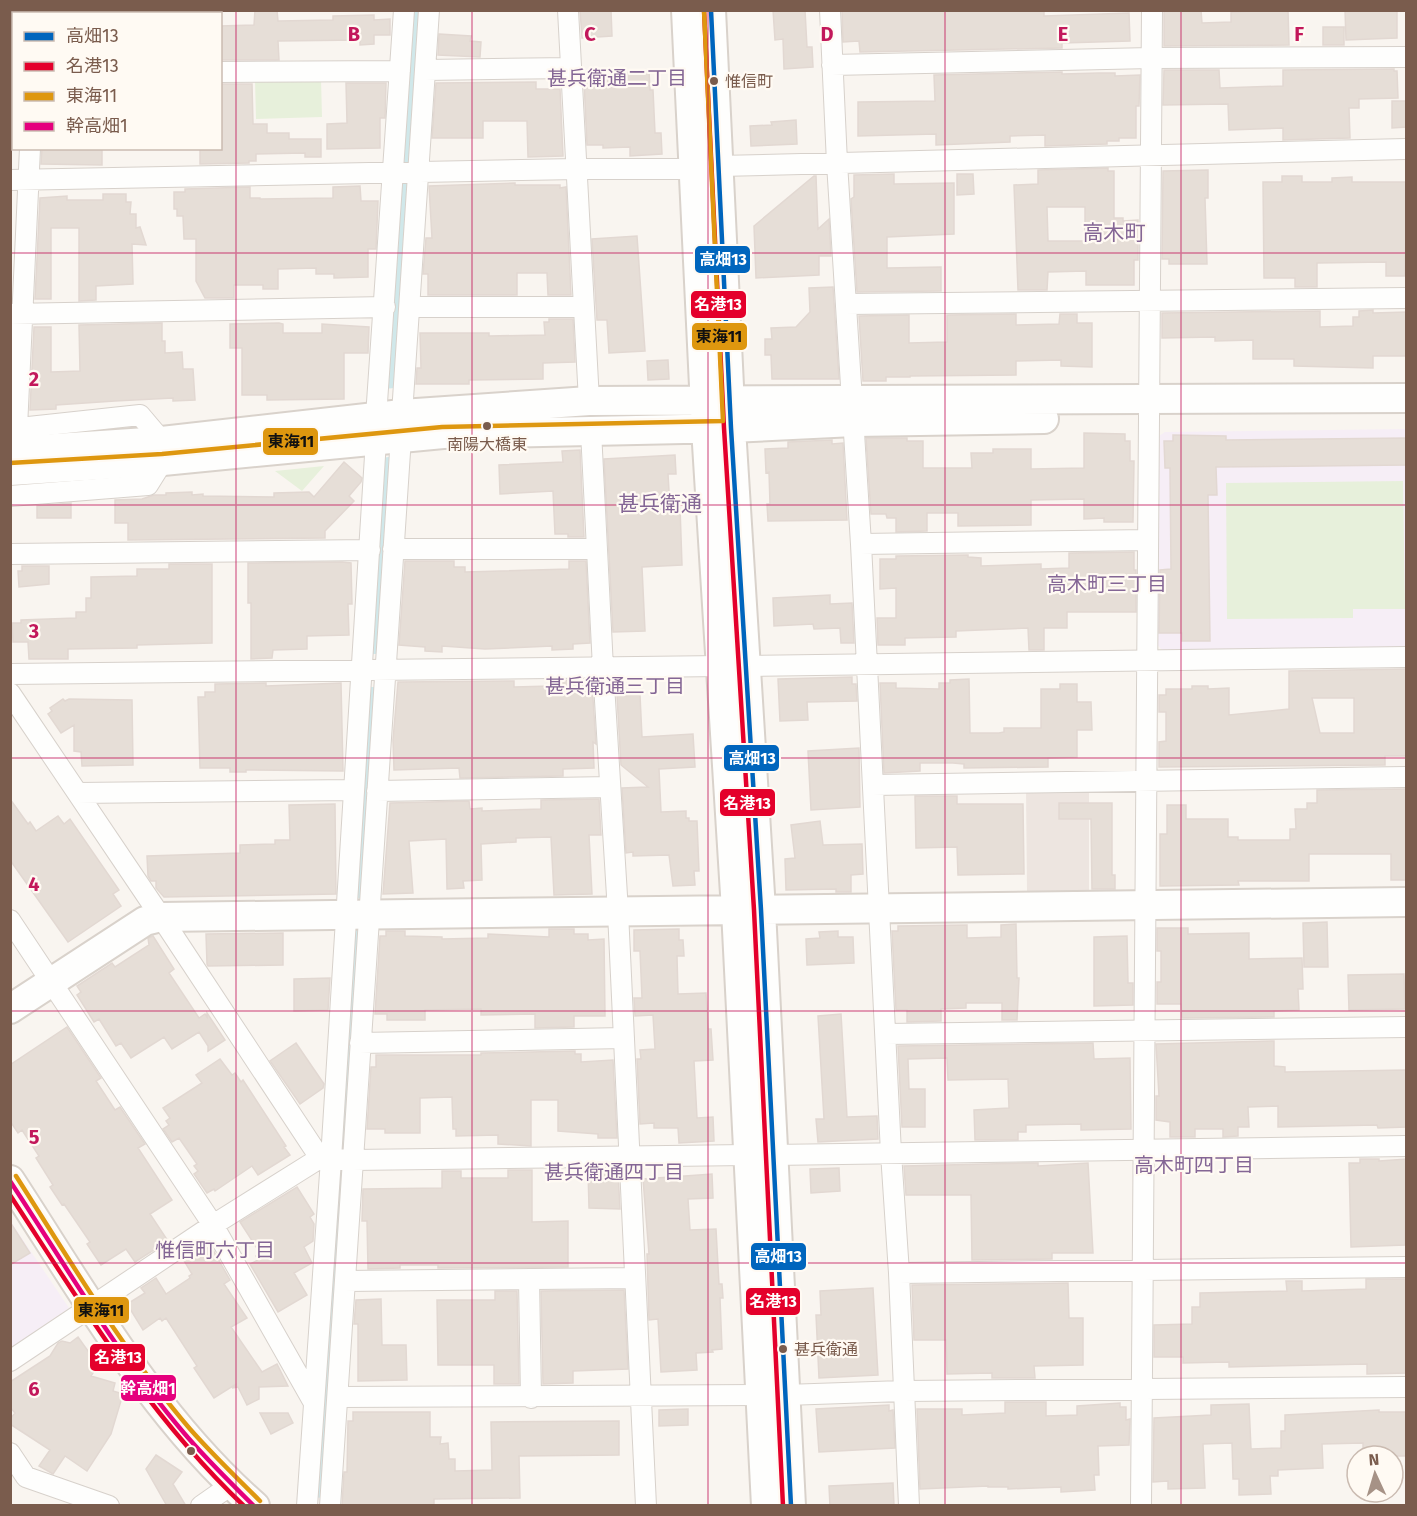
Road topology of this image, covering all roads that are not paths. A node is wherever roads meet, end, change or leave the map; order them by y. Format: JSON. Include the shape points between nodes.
{"nodes":[{"id":1,"x":404,"y":10,"type":"edge"},
{"id":2,"x":429,"y":10,"type":"edge"},
{"id":3,"x":568,"y":10,"type":"edge"},
{"id":4,"x":686,"y":10,"type":"edge"},
{"id":5,"x":711,"y":10,"type":"edge"},
{"id":6,"x":830,"y":10,"type":"edge"},
{"id":7,"x":1152,"y":10,"type":"edge"},
{"id":8,"x":1407,"y":57,"type":"edge"},
{"id":9,"x":1151,"y":58,"type":"junction"},
{"id":10,"x":832,"y":65,"type":"junction"},
{"id":11,"x":571,"y":68,"type":"junction"},
{"id":12,"x":425,"y":70,"type":"junction"},
{"id":13,"x":400,"y":71,"type":"junction"},
{"id":14,"x":222,"y":72,"type":"edge"},
{"id":15,"x":1407,"y":149,"type":"edge"},
{"id":16,"x":29,"y":150,"type":"edge"},
{"id":17,"x":1151,"y":156,"type":"junction"},
{"id":18,"x":837,"y":163,"type":"junction"},
{"id":19,"x":706,"y":167,"type":"junction"},
{"id":20,"x":577,"y":169,"type":"junction"},
{"id":21,"x":405,"y":172,"type":"junction"},
{"id":22,"x":20,"y":180,"type":"edge"},
{"id":23,"x":1407,"y":298,"type":"edge"},
{"id":24,"x":1149,"y":300,"type":"junction"},
{"id":25,"x":846,"y":304,"type":"junction"},
{"id":26,"x":385,"y":307,"type":"junction"},
{"id":27,"x":410,"y":307,"type":"junction"},
{"id":28,"x":584,"y":307,"type":"junction"},
{"id":29,"x":16,"y":314,"type":"edge"},
{"id":30,"x":1407,"y":398,"type":"edge"},
{"id":31,"x":588,"y":401,"type":"junction"},
{"id":32,"x":1149,"y":409,"type":"junction"},
{"id":33,"x":854,"y":411,"type":"junction"},
{"id":34,"x":718,"y":414,"type":"junction"},
{"id":35,"x":1407,"y":416,"type":"edge"},
{"id":36,"x":389,"y":427,"type":"junction"},
{"id":37,"x":591,"y":431,"type":"junction"},
{"id":38,"x":13,"y":436,"type":"edge"},
{"id":39,"x":163,"y":451,"type":"junction"},
{"id":40,"x":131,"y":453,"type":"junction"},
{"id":41,"x":10,"y":471,"type":"edge"},
{"id":42,"x":10,"y":496,"type":"edge"},
{"id":43,"x":1148,"y":540,"type":"junction"},
{"id":44,"x":861,"y":544,"type":"junction"},
{"id":45,"x":393,"y":549,"type":"junction"},
{"id":46,"x":597,"y":549,"type":"junction"},
{"id":47,"x":370,"y":550,"type":"junction"},
{"id":48,"x":10,"y":554,"type":"edge"},
{"id":49,"x":1407,"y":657,"type":"edge"},
{"id":50,"x":1147,"y":659,"type":"junction"},
{"id":51,"x":867,"y":664,"type":"junction"},
{"id":52,"x":734,"y":666,"type":"junction"},
{"id":53,"x":603,"y":668,"type":"junction"},
{"id":54,"x":373,"y":669,"type":"junction"},
{"id":55,"x":10,"y":674,"type":"edge"},
{"id":56,"x":10,"y":693,"type":"edge"},
{"id":57,"x":1407,"y":777,"type":"edge"},
{"id":58,"x":1146,"y":781,"type":"junction"},
{"id":59,"x":873,"y":785,"type":"junction"},
{"id":60,"x":610,"y":787,"type":"junction"},
{"id":61,"x":354,"y":790,"type":"junction"},
{"id":62,"x":377,"y":791,"type":"junction"},
{"id":63,"x":78,"y":793,"type":"junction"},
{"id":64,"x":1407,"y":902,"type":"edge"},
{"id":65,"x":1144,"y":904,"type":"junction"},
{"id":66,"x":880,"y":909,"type":"junction"},
{"id":67,"x":748,"y":910,"type":"junction"},
{"id":68,"x":618,"y":912,"type":"junction"},
{"id":69,"x":357,"y":914,"type":"junction"},
{"id":70,"x":161,"y":917,"type":"junction"},
{"id":71,"x":10,"y":920,"type":"edge"},
{"id":72,"x":51,"y":982,"type":"junction"},
{"id":73,"x":10,"y":1009,"type":"edge"},
{"id":74,"x":1407,"y":1027,"type":"edge"},
{"id":75,"x":1144,"y":1029,"type":"junction"},
{"id":76,"x":886,"y":1034,"type":"junction"},
{"id":77,"x":624,"y":1038,"type":"junction"},
{"id":78,"x":360,"y":1043,"type":"junction"},
{"id":79,"x":1407,"y":1146,"type":"edge"},
{"id":80,"x":1143,"y":1150,"type":"junction"},
{"id":81,"x":891,"y":1153,"type":"junction"},
{"id":82,"x":760,"y":1155,"type":"junction"},
{"id":83,"x":629,"y":1157,"type":"junction"},
{"id":84,"x":338,"y":1159,"type":"junction"},
{"id":85,"x":10,"y":1180,"type":"edge"},
{"id":86,"x":213,"y":1225,"type":"junction"},
{"id":87,"x":1407,"y":1267,"type":"edge"},
{"id":88,"x":1142,"y":1270,"type":"junction"},
{"id":89,"x":899,"y":1273,"type":"junction"},
{"id":90,"x":635,"y":1278,"type":"junction"},
{"id":91,"x":530,"y":1279,"type":"junction"},
{"id":92,"x":345,"y":1281,"type":"junction"},
{"id":93,"x":93,"y":1306,"type":"junction"},
{"id":94,"x":10,"y":1361,"type":"edge"},
{"id":95,"x":1407,"y":1387,"type":"edge"},
{"id":96,"x":1142,"y":1389,"type":"junction"},
{"id":97,"x":903,"y":1391,"type":"junction"},
{"id":98,"x":772,"y":1395,"type":"junction"},
{"id":99,"x":641,"y":1396,"type":"junction"},
{"id":100,"x":339,"y":1397,"type":"junction"},
{"id":101,"x":531,"y":1398,"type":"junction"},
{"id":102,"x":314,"y":1403,"type":"junction"},
{"id":103,"x":10,"y":1453,"type":"edge"},
{"id":104,"x":231,"y":1485,"type":"junction"},
{"id":105,"x":109,"y":1506,"type":"edge"},
{"id":106,"x":201,"y":1506,"type":"edge"},
{"id":107,"x":255,"y":1506,"type":"edge"},
{"id":108,"x":307,"y":1506,"type":"edge"},
{"id":109,"x":330,"y":1506,"type":"edge"},
{"id":110,"x":646,"y":1506,"type":"edge"},
{"id":111,"x":766,"y":1506,"type":"edge"},
{"id":112,"x":791,"y":1506,"type":"edge"},
{"id":113,"x":909,"y":1506,"type":"edge"},
{"id":114,"x":1141,"y":1506,"type":"edge"}],
"edges":[{"from":1,"to":13,"type":"street"},
{"from":2,"to":12,"type":"street"},
{"from":3,"to":11,"type":"street"},
{"from":4,"to":19,"type":"street"},
{"from":5,"to":19,"type":"street"},
{"from":6,"to":10,"type":"street"},
{"from":7,"to":9,"type":"street"},
{"from":8,"to":9,"type":"street"},
{"from":9,"to":10,"type":"street"},
{"from":9,"to":17,"type":"street"},
{"from":10,"to":18,"type":"street"},
{"from":11,"to":12,"type":"street"},
{"from":11,"to":20,"type":"street"},
{"from":12,"to":21,"type":"street"},
{"from":13,"to":14,"type":"street"},
{"from":13,"to":21,"type":"street"},
{"from":15,"to":17,"type":"street"},
{"from":16,"to":22,"type":"street"},
{"from":17,"to":18,"type":"street"},
{"from":17,"to":24,"type":"street"},
{"from":18,"to":19,"type":"street"},
{"from":18,"to":25,"type":"street"},
{"from":19,"to":20,"type":"street"},
{"from":19,"to":34,"type":"street"},
{"from":20,"to":21,"type":"street"},
{"from":20,"to":28,"type":"street"},
{"from":21,"to":22,"type":"street"},
{"from":21,"to":26,"type":"street"},
{"from":21,"to":27,"type":"street"},
{"from":22,"to":29,"type":"street"},
{"from":23,"to":24,"type":"street"},
{"from":24,"to":25,"type":"street"},
{"from":24,"to":32,"type":"street"},
{"from":25,"to":33,"type":"street"},
{"from":26,"to":29,"type":"street"},
{"from":26,"to":36,"type":"street"},
{"from":27,"to":28,"type":"street"},
{"from":27,"to":36,"type":"street"},
{"from":28,"to":31,"type":"street"},
{"from":29,"to":38,"type":"street"},
{"from":30,"to":32,"type":"street"},
{"from":31,"to":34,"type":"street"},
{"from":31,"to":36,"type":"street"},
{"from":32,"to":33,"type":"street"},
{"from":32,"to":35,"type":"street"},
{"from":32,"to":43,"type":"street"},
{"from":33,"to":34,"type":"street"},
{"from":33,"to":44,"type":"street"},
{"from":34,"to":37,"type":"street"},
{"from":34,"to":52,"type":"street"},
{"from":36,"to":37,"type":"street","via":[[443,434]]},
{"from":36,"to":39,"type":"street"},
{"from":36,"to":45,"type":"street"},
{"from":36,"to":47,"type":"street"},
{"from":37,"to":46,"type":"street"},
{"from":38,"to":39,"type":"street","via":[[140,415]]},
{"from":38,"to":40,"type":"street"},
{"from":39,"to":40,"type":"street"},
{"from":39,"to":42,"type":"street","via":[[148,485]]},
{"from":40,"to":41,"type":"street"},
{"from":43,"to":44,"type":"street"},
{"from":43,"to":50,"type":"street"},
{"from":44,"to":51,"type":"street"},
{"from":45,"to":46,"type":"street"},
{"from":45,"to":54,"type":"street"},
{"from":46,"to":53,"type":"street"},
{"from":47,"to":48,"type":"street"},
{"from":47,"to":54,"type":"street"},
{"from":49,"to":50,"type":"street"},
{"from":50,"to":51,"type":"street"},
{"from":50,"to":58,"type":"street"},
{"from":51,"to":52,"type":"street"},
{"from":51,"to":59,"type":"street"},
{"from":52,"to":53,"type":"street"},
{"from":52,"to":67,"type":"street"},
{"from":53,"to":54,"type":"street"},
{"from":53,"to":60,"type":"street"},
{"from":54,"to":55,"type":"street"},
{"from":54,"to":61,"type":"street"},
{"from":54,"to":62,"type":"street"},
{"from":56,"to":63,"type":"street"},
{"from":57,"to":58,"type":"street"},
{"from":58,"to":59,"type":"street"},
{"from":58,"to":65,"type":"street"},
{"from":59,"to":66,"type":"street"},
{"from":60,"to":62,"type":"street"},
{"from":60,"to":68,"type":"street"},
{"from":61,"to":63,"type":"street"},
{"from":61,"to":69,"type":"street"},
{"from":62,"to":69,"type":"street"},
{"from":63,"to":70,"type":"street"},
{"from":64,"to":65,"type":"street"},
{"from":65,"to":66,"type":"street"},
{"from":65,"to":75,"type":"street"},
{"from":66,"to":67,"type":"street"},
{"from":66,"to":76,"type":"street"},
{"from":67,"to":68,"type":"street"},
{"from":67,"to":82,"type":"street"},
{"from":68,"to":69,"type":"street"},
{"from":68,"to":77,"type":"street"},
{"from":69,"to":70,"type":"street"},
{"from":69,"to":78,"type":"street"},
{"from":69,"to":84,"type":"street"},
{"from":70,"to":72,"type":"street","via":[[145,921]]},
{"from":70,"to":84,"type":"street"},
{"from":71,"to":72,"type":"street"},
{"from":72,"to":73,"type":"street"},
{"from":72,"to":86,"type":"street"},
{"from":74,"to":75,"type":"street"},
{"from":75,"to":76,"type":"street"},
{"from":75,"to":80,"type":"street"},
{"from":76,"to":81,"type":"street"},
{"from":77,"to":78,"type":"street"},
{"from":77,"to":83,"type":"street"},
{"from":78,"to":84,"type":"street"},
{"from":79,"to":80,"type":"street"},
{"from":80,"to":81,"type":"street"},
{"from":80,"to":88,"type":"street"},
{"from":81,"to":82,"type":"street"},
{"from":81,"to":89,"type":"street"},
{"from":82,"to":83,"type":"street"},
{"from":82,"to":98,"type":"street"},
{"from":83,"to":84,"type":"street"},
{"from":83,"to":90,"type":"street"},
{"from":84,"to":86,"type":"street"},
{"from":84,"to":92,"type":"street"},
{"from":84,"to":102,"type":"street"},
{"from":85,"to":93,"type":"street"},
{"from":86,"to":93,"type":"street"},
{"from":86,"to":102,"type":"street"},
{"from":87,"to":88,"type":"street"},
{"from":88,"to":89,"type":"street"},
{"from":88,"to":96,"type":"street"},
{"from":89,"to":97,"type":"street"},
{"from":90,"to":91,"type":"street"},
{"from":90,"to":99,"type":"street"},
{"from":91,"to":92,"type":"street"},
{"from":91,"to":101,"type":"street"},
{"from":92,"to":100,"type":"street"},
{"from":93,"to":94,"type":"street"},
{"from":93,"to":104,"type":"street","via":[[131,1365],[178,1426]]},
{"from":95,"to":96,"type":"street"},
{"from":96,"to":97,"type":"street"},
{"from":96,"to":114,"type":"street"},
{"from":97,"to":98,"type":"street"},
{"from":97,"to":113,"type":"street"},
{"from":98,"to":99,"type":"street"},
{"from":98,"to":111,"type":"street"},
{"from":98,"to":112,"type":"street"},
{"from":99,"to":101,"type":"street"},
{"from":99,"to":110,"type":"street"},
{"from":100,"to":101,"type":"street"},
{"from":100,"to":109,"type":"street"},
{"from":102,"to":108,"type":"street"},
{"from":103,"to":105,"type":"street","via":[[26,1477]]},
{"from":104,"to":106,"type":"street"},
{"from":104,"to":107,"type":"street"}]}
